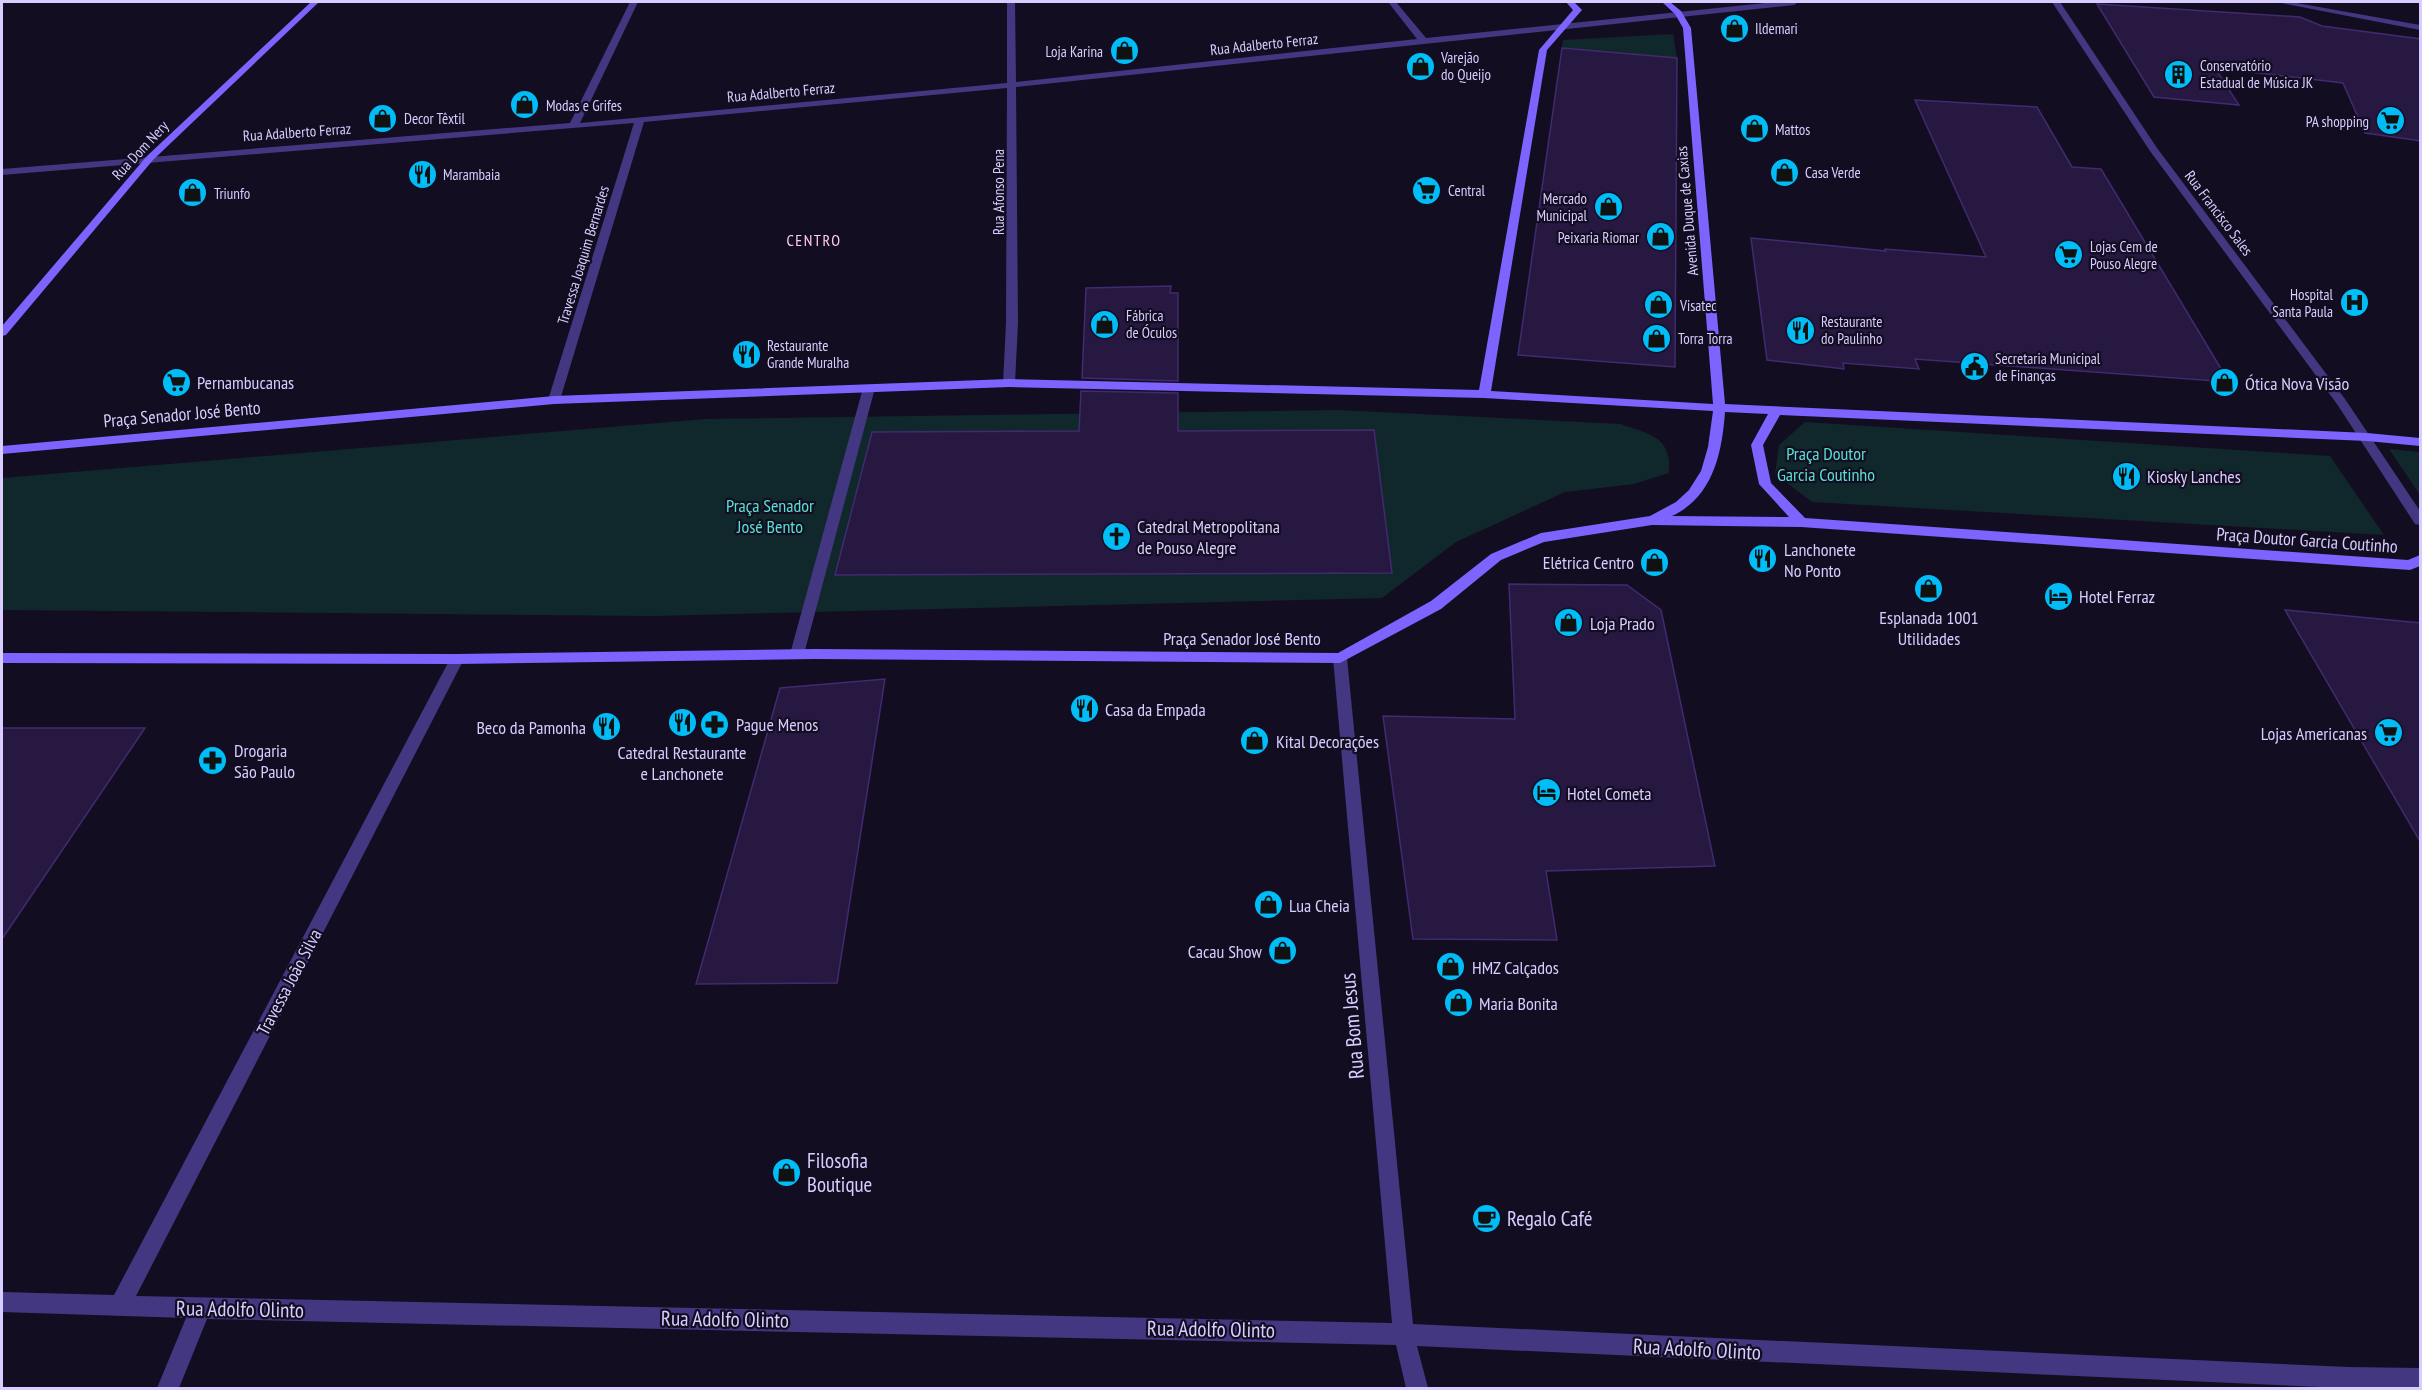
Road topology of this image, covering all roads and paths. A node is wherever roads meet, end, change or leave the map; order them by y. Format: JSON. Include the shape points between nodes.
{"nodes":[{"id":1,"x":315,"y":2,"type":"edge"},
{"id":2,"x":633,"y":2,"type":"edge"},
{"id":3,"x":1011,"y":2,"type":"edge"},
{"id":4,"x":1392,"y":2,"type":"edge"},
{"id":5,"x":1570,"y":2,"type":"edge"},
{"id":6,"x":1666,"y":2,"type":"edge"},
{"id":7,"x":1794,"y":2,"type":"edge"},
{"id":8,"x":2056,"y":2,"type":"edge"},
{"id":9,"x":2280,"y":2,"type":"edge"},
{"id":10,"x":1678,"y":13,"type":"junction"},
{"id":11,"x":1562,"y":27,"type":"junction"},
{"id":12,"x":2421,"y":28,"type":"edge"},
{"id":13,"x":1424,"y":42,"type":"junction"},
{"id":14,"x":1013,"y":85,"type":"junction"},
{"id":15,"x":640,"y":120,"type":"junction"},
{"id":16,"x":574,"y":126,"type":"junction"},
{"id":17,"x":150,"y":158,"type":"junction"},
{"id":18,"x":2,"y":172,"type":"edge"},
{"id":19,"x":2,"y":333,"type":"edge"},
{"id":20,"x":1009,"y":383,"type":"junction"},
{"id":21,"x":869,"y":388,"type":"junction"},
{"id":22,"x":1484,"y":394,"type":"junction"},
{"id":23,"x":554,"y":400,"type":"junction"},
{"id":24,"x":1719,"y":408,"type":"junction"},
{"id":25,"x":1776,"y":410,"type":"junction"},
{"id":26,"x":2367,"y":437,"type":"junction"},
{"id":27,"x":2421,"y":442,"type":"edge"},
{"id":28,"x":2,"y":450,"type":"edge"},
{"id":29,"x":1652,"y":520,"type":"junction"},
{"id":30,"x":2421,"y":521,"type":"edge"},
{"id":31,"x":1801,"y":522,"type":"junction"},
{"id":32,"x":2421,"y":560,"type":"edge"},
{"id":33,"x":797,"y":654,"type":"junction"},
{"id":34,"x":2,"y":658,"type":"edge"},
{"id":35,"x":1340,"y":658,"type":"junction"},
{"id":36,"x":457,"y":659,"type":"junction"},
{"id":37,"x":2,"y":1302,"type":"edge"},
{"id":38,"x":120,"y":1305,"type":"junction"},
{"id":39,"x":201,"y":1308,"type":"junction"},
{"id":40,"x":1404,"y":1336,"type":"junction"},
{"id":41,"x":2421,"y":1379,"type":"edge"},
{"id":42,"x":2351,"y":1383,"type":"edge"},
{"id":43,"x":168,"y":1389,"type":"edge"},
{"id":44,"x":1417,"y":1389,"type":"edge"}],
"edges":[{"from":1,"to":17,"type":"main road","name":"Rua Dom Nery"},
{"from":2,"to":16,"type":"street"},
{"from":3,"to":14,"type":"street","name":"Rua Afonso Pena"},
{"from":4,"to":13,"type":"street"},
{"from":5,"to":11,"type":"main road","via":[[1578,10]]},
{"from":6,"to":10,"type":"main road","name":"Avenida Duque de Caxias"},
{"from":7,"to":10,"type":"street"},
{"from":8,"to":26,"type":"street","name":"Rua Francisco Sales","via":[[2153,149]]},
{"from":9,"to":12,"type":"street"},
{"from":10,"to":11,"type":"street"},
{"from":10,"to":24,"type":"main road","name":"Avenida Duque de Caxias","via":[[1687,28]]},
{"from":11,"to":13,"type":"street","name":"Rua Adalberto Ferraz"},
{"from":11,"to":22,"type":"main road","via":[[1543,50]]},
{"from":13,"to":14,"type":"street","name":"Rua Adalberto Ferraz"},
{"from":14,"to":15,"type":"street","name":"Rua Adalberto Ferraz"},
{"from":14,"to":20,"type":"street","name":"Rua Afonso Pena"},
{"from":15,"to":16,"type":"street","name":"Rua Adalberto Ferraz"},
{"from":15,"to":23,"type":"street","name":"Travessa Joaquim Bernardes"},
{"from":16,"to":17,"type":"street","name":"Rua Adalberto Ferraz"},
{"from":17,"to":18,"type":"street","name":"Rua Adalberto Ferraz"},
{"from":17,"to":19,"type":"main road","name":"Rua Dom Nery"},
{"from":20,"to":21,"type":"main road","name":"Praça Senador José Bento"},
{"from":20,"to":22,"type":"main road","name":"Praça Senador José Bento"},
{"from":21,"to":23,"type":"main road","name":"Praça Senador José Bento"},
{"from":21,"to":33,"type":"street"},
{"from":22,"to":24,"type":"main road","name":"Praça Senador José Bento"},
{"from":23,"to":28,"type":"main road","name":"Praça Senador José Bento"},
{"from":24,"to":25,"type":"main road"},
{"from":24,"to":29,"type":"main road","name":"Avenida Duque de Caxias","via":[[1715,452],[1706,480],[1684,504]]},
{"from":25,"to":26,"type":"main road"},
{"from":25,"to":31,"type":"main road","via":[[1757,446],[1766,484]]},
{"from":26,"to":27,"type":"main road"},
{"from":26,"to":30,"type":"street","name":"Praça Doutor Garcia Coutinho"},
{"from":29,"to":31,"type":"main road","name":"Praça Doutor Garcia Coutinho"},
{"from":29,"to":35,"type":"main road","name":"Praça Senador José Bento","via":[[1542,538],[1496,557],[1436,605]]},
{"from":31,"to":32,"type":"main road","name":"Praça Doutor Garcia Coutinho","via":[[2410,565]]},
{"from":33,"to":35,"type":"main road","name":"Praça Senador José Bento"},
{"from":33,"to":36,"type":"main road","name":"Praça Senador José Bento"},
{"from":34,"to":36,"type":"main road","name":"Praça Senador José Bento"},
{"from":35,"to":40,"type":"street","name":"Rua Bom Jesus"},
{"from":36,"to":38,"type":"street","name":"Travessa João Silva"},
{"from":37,"to":38,"type":"street","name":"Rua Adolfo Olinto"},
{"from":38,"to":39,"type":"street","name":"Rua Adolfo Olinto"},
{"from":39,"to":40,"type":"street","name":"Rua Adolfo Olinto"},
{"from":39,"to":43,"type":"street"},
{"from":40,"to":42,"type":"street","name":"Rua Adolfo Olinto"},
{"from":40,"to":44,"type":"street","name":"Rua Bom Jesus"},
{"from":41,"to":42,"type":"street","name":"Rua Adolfo Olinto"}]}
